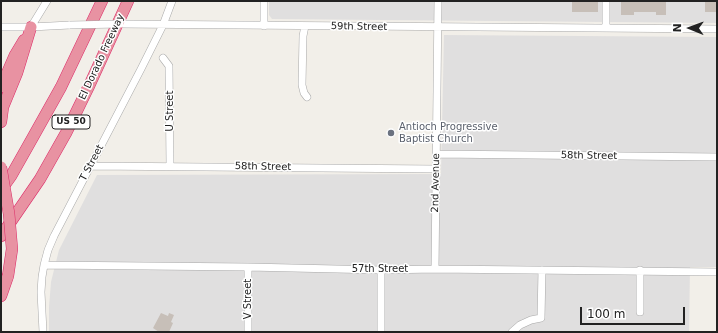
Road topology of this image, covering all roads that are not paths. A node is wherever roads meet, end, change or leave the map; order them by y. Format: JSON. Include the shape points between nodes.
{"nodes":[{"id":1,"x":47,"y":1,"type":"edge"},
{"id":2,"x":102,"y":1,"type":"edge"},
{"id":3,"x":128,"y":1,"type":"edge"},
{"id":4,"x":172,"y":1,"type":"edge"},
{"id":5,"x":264,"y":1,"type":"edge"},
{"id":6,"x":438,"y":1,"type":"edge"},
{"id":7,"x":606,"y":1,"type":"edge"},
{"id":8,"x":163,"y":25,"type":"junction"},
{"id":9,"x":1,"y":26,"type":"edge"},
{"id":10,"x":264,"y":26,"type":"junction"},
{"id":11,"x":304,"y":26,"type":"junction"},
{"id":12,"x":31,"y":27,"type":"junction"},
{"id":13,"x":437,"y":27,"type":"junction"},
{"id":14,"x":606,"y":28,"type":"junction"},
{"id":15,"x":717,"y":29,"type":"edge"},
{"id":16,"x":163,"y":58,"type":"dead end"},
{"id":17,"x":1,"y":87,"type":"edge"},
{"id":18,"x":307,"y":97,"type":"dead end"},
{"id":19,"x":1,"y":122,"type":"edge"},
{"id":20,"x":436,"y":154,"type":"junction"},
{"id":21,"x":717,"y":157,"type":"edge"},
{"id":22,"x":91,"y":166,"type":"junction"},
{"id":23,"x":170,"y":166,"type":"junction"},
{"id":24,"x":1,"y":167,"type":"edge"},
{"id":25,"x":436,"y":169,"type":"junction"},
{"id":26,"x":1,"y":190,"type":"edge"},
{"id":27,"x":1,"y":236,"type":"edge"},
{"id":28,"x":44,"y":265,"type":"junction"},
{"id":29,"x":248,"y":267,"type":"junction"},
{"id":30,"x":435,"y":269,"type":"junction"},
{"id":31,"x":381,"y":270,"type":"junction"},
{"id":32,"x":542,"y":270,"type":"junction"},
{"id":33,"x":640,"y":270,"type":"junction"},
{"id":34,"x":717,"y":272,"type":"edge"},
{"id":35,"x":1,"y":296,"type":"edge"},
{"id":36,"x":640,"y":312,"type":"dead end"},
{"id":37,"x":43,"y":332,"type":"edge"},
{"id":38,"x":248,"y":332,"type":"edge"},
{"id":39,"x":381,"y":332,"type":"edge"},
{"id":40,"x":512,"y":332,"type":"edge"}],
"edges":[{"from":1,"to":12,"type":"street"},
{"from":2,"to":26,"type":"highway","number":"US 50","via":[[61,87]]},
{"from":3,"to":27,"type":"highway","name":"El Dorado Freeway","number":"US 50","via":[[66,133],[40,179]]},
{"from":4,"to":8,"type":"street","name":"T Street"},
{"from":5,"to":10,"type":"street"},
{"from":6,"to":13,"type":"street","name":"2nd Avenue"},
{"from":7,"to":14,"type":"street"},
{"from":8,"to":10,"type":"street","name":"59th Street"},
{"from":8,"to":12,"type":"street","name":"59th Street","bridge":true},
{"from":8,"to":22,"type":"street","name":"T Street"},
{"from":9,"to":12,"type":"street","name":"59th Street"},
{"from":10,"to":11,"type":"street","name":"59th Street"},
{"from":11,"to":13,"type":"street","name":"59th Street"},
{"from":11,"to":18,"type":"street","via":[[302,85]]},
{"from":12,"to":17,"type":"highway"},
{"from":12,"to":19,"type":"highway","via":[[18,73],[3,108]]},
{"from":13,"to":14,"type":"street","name":"59th Street"},
{"from":13,"to":20,"type":"street","name":"2nd Avenue"},
{"from":14,"to":15,"type":"street","name":"59th Street"},
{"from":16,"to":23,"type":"street","name":"U Street","via":[[169,66]]},
{"from":20,"to":21,"type":"street","name":"58th Street"},
{"from":20,"to":25,"type":"street","name":"2nd Avenue"},
{"from":22,"to":23,"type":"street","name":"58th Street"},
{"from":22,"to":28,"type":"street","name":"T Street","via":[[54,236]]},
{"from":23,"to":25,"type":"street","name":"58th Street"},
{"from":24,"to":35,"type":"highway","bridge":true,"via":[[12,249],[8,276]]},
{"from":25,"to":30,"type":"street","name":"2nd Avenue"},
{"from":28,"to":29,"type":"street","name":"57th Street"},
{"from":28,"to":37,"type":"street","name":"T Street","via":[[41,292]]},
{"from":29,"to":31,"type":"street","name":"57th Street"},
{"from":29,"to":38,"type":"street","name":"V Street"},
{"from":30,"to":31,"type":"street","name":"57th Street"},
{"from":30,"to":32,"type":"street","name":"57th Street"},
{"from":31,"to":39,"type":"street"},
{"from":32,"to":33,"type":"street","name":"57th Street"},
{"from":32,"to":40,"type":"street","via":[[541,318],[520,325]]},
{"from":33,"to":34,"type":"street","name":"57th Street"},
{"from":33,"to":36,"type":"street"}]}
